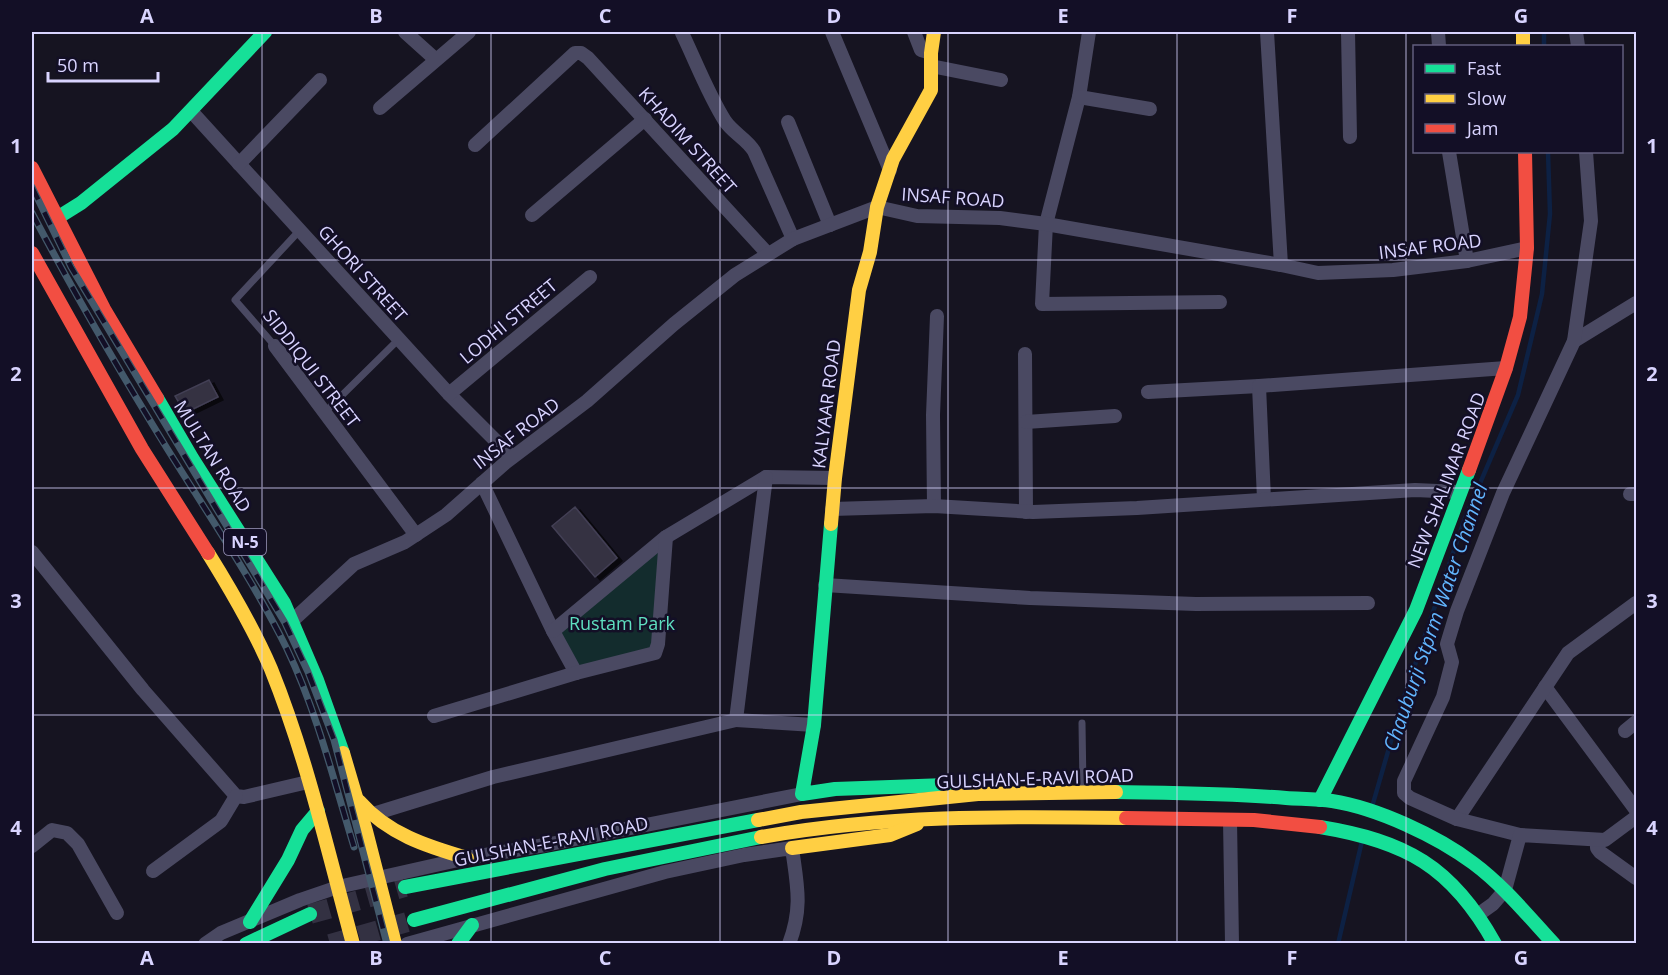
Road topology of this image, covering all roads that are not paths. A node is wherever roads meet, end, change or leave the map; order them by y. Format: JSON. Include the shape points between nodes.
{"nodes":[{"id":1,"x":265,"y":32,"type":"edge"},
{"id":2,"x":405,"y":32,"type":"edge"},
{"id":3,"x":469,"y":32,"type":"edge"},
{"id":4,"x":832,"y":32,"type":"edge"},
{"id":5,"x":914,"y":32,"type":"edge"},
{"id":6,"x":934,"y":32,"type":"edge"},
{"id":7,"x":1089,"y":32,"type":"edge"},
{"id":8,"x":1267,"y":32,"type":"edge"},
{"id":9,"x":1348,"y":32,"type":"edge"},
{"id":10,"x":682,"y":33,"type":"edge"},
{"id":11,"x":435,"y":59,"type":"junction"},
{"id":12,"x":931,"y":60,"type":"junction"},
{"id":13,"x":320,"y":80,"type":"dead end"},
{"id":14,"x":1001,"y":80,"type":"dead end"},
{"id":15,"x":1079,"y":96,"type":"junction"},
{"id":16,"x":380,"y":108,"type":"dead end"},
{"id":17,"x":1150,"y":109,"type":"dead end"},
{"id":18,"x":191,"y":111,"type":"junction"},
{"id":19,"x":645,"y":119,"type":"junction"},
{"id":20,"x":788,"y":122,"type":"dead end"},
{"id":21,"x":1350,"y":137,"type":"dead end"},
{"id":22,"x":475,"y":145,"type":"dead end"},
{"id":23,"x":1449,"y":153,"type":"edge"},
{"id":24,"x":1525,"y":153,"type":"edge"},
{"id":25,"x":1586,"y":153,"type":"edge"},
{"id":26,"x":239,"y":164,"type":"junction"},
{"id":27,"x":32,"y":168,"type":"edge"},
{"id":28,"x":890,"y":170,"type":"junction"},
{"id":29,"x":877,"y":207,"type":"junction"},
{"id":30,"x":532,"y":215,"type":"dead end"},
{"id":31,"x":57,"y":218,"type":"junction"},
{"id":32,"x":1046,"y":224,"type":"junction"},
{"id":33,"x":830,"y":225,"type":"junction"},
{"id":34,"x":300,"y":230,"type":"junction"},
{"id":35,"x":793,"y":239,"type":"junction"},
{"id":36,"x":1527,"y":249,"type":"junction"},
{"id":37,"x":32,"y":253,"type":"edge"},
{"id":38,"x":767,"y":253,"type":"junction"},
{"id":39,"x":1467,"y":261,"type":"junction"},
{"id":40,"x":1281,"y":265,"type":"junction"},
{"id":41,"x":37,"y":275,"type":"edge"},
{"id":42,"x":590,"y":277,"type":"dead end"},
{"id":43,"x":1220,"y":302,"type":"dead end"},
{"id":44,"x":1636,"y":303,"type":"edge"},
{"id":45,"x":937,"y":316,"type":"dead end"},
{"id":46,"x":399,"y":339,"type":"junction"},
{"id":47,"x":1574,"y":341,"type":"junction"},
{"id":48,"x":275,"y":346,"type":"joint"},
{"id":49,"x":1025,"y":354,"type":"dead end"},
{"id":50,"x":1506,"y":368,"type":"junction"},
{"id":51,"x":1259,"y":386,"type":"junction"},
{"id":52,"x":1148,"y":392,"type":"dead end"},
{"id":53,"x":449,"y":394,"type":"junction"},
{"id":54,"x":325,"y":412,"type":"junction"},
{"id":55,"x":1115,"y":416,"type":"dead end"},
{"id":56,"x":1026,"y":422,"type":"junction"},
{"id":57,"x":512,"y":457,"type":"junction"},
{"id":58,"x":766,"y":477,"type":"junction"},
{"id":59,"x":835,"y":478,"type":"junction"},
{"id":60,"x":482,"y":483,"type":"junction"},
{"id":61,"x":1460,"y":492,"type":"junction"},
{"id":62,"x":1264,"y":499,"type":"junction"},
{"id":63,"x":934,"y":506,"type":"junction"},
{"id":64,"x":832,"y":509,"type":"junction"},
{"id":65,"x":1026,"y":512,"type":"junction"},
{"id":66,"x":416,"y":535,"type":"junction"},
{"id":67,"x":666,"y":537,"type":"junction"},
{"id":68,"x":32,"y":552,"type":"edge"},
{"id":69,"x":825,"y":585,"type":"junction"},
{"id":70,"x":1368,"y":603,"type":"dead end"},
{"id":71,"x":1636,"y":603,"type":"edge"},
{"id":72,"x":292,"y":621,"type":"junction"},
{"id":73,"x":553,"y":631,"type":"junction"},
{"id":74,"x":576,"y":673,"type":"junction"},
{"id":75,"x":1545,"y":687,"type":"junction"},
{"id":76,"x":434,"y":716,"type":"dead end"},
{"id":77,"x":736,"y":720,"type":"junction"},
{"id":78,"x":1082,"y":723,"type":"dead end"},
{"id":79,"x":814,"y":725,"type":"junction"},
{"id":80,"x":308,"y":782,"type":"junction"},
{"id":81,"x":1083,"y":792,"type":"junction"},
{"id":82,"x":802,"y":794,"type":"junction"},
{"id":83,"x":978,"y":794,"type":"junction"},
{"id":84,"x":1199,"y":794,"type":"junction"},
{"id":85,"x":356,"y":795,"type":"junction"},
{"id":86,"x":236,"y":796,"type":"junction"},
{"id":87,"x":1326,"y":800,"type":"junction"},
{"id":88,"x":1636,"y":810,"type":"edge"},
{"id":89,"x":318,"y":812,"type":"junction"},
{"id":90,"x":370,"y":815,"type":"junction"},
{"id":91,"x":1636,"y":817,"type":"edge"},
{"id":92,"x":930,"y":818,"type":"junction"},
{"id":93,"x":1197,"y":819,"type":"junction"},
{"id":94,"x":1457,"y":819,"type":"junction"},
{"id":95,"x":1230,"y":820,"type":"junction"},
{"id":96,"x":1520,"y":836,"type":"junction"},
{"id":97,"x":1597,"y":841,"type":"junction"},
{"id":98,"x":32,"y":846,"type":"edge"},
{"id":99,"x":792,"y":848,"type":"junction"},
{"id":100,"x":466,"y":858,"type":"junction"},
{"id":101,"x":153,"y":871,"type":"dead end"},
{"id":102,"x":377,"y":878,"type":"junction"},
{"id":103,"x":1636,"y":878,"type":"edge"},
{"id":104,"x":405,"y":887,"type":"tunnel mouth"},
{"id":105,"x":338,"y":888,"type":"junction"},
{"id":106,"x":1505,"y":890,"type":"junction"},
{"id":107,"x":117,"y":913,"type":"dead end"},
{"id":108,"x":310,"y":914,"type":"tunnel mouth"},
{"id":109,"x":1479,"y":914,"type":"junction"},
{"id":110,"x":414,"y":920,"type":"tunnel mouth"},
{"id":111,"x":249,"y":922,"type":"junction"},
{"id":112,"x":472,"y":925,"type":"junction"},
{"id":113,"x":205,"y":944,"type":"edge"},
{"id":114,"x":246,"y":944,"type":"edge"},
{"id":115,"x":353,"y":944,"type":"edge"},
{"id":116,"x":395,"y":944,"type":"edge"},
{"id":117,"x":407,"y":944,"type":"edge"},
{"id":118,"x":458,"y":944,"type":"edge"},
{"id":119,"x":789,"y":944,"type":"edge"},
{"id":120,"x":1232,"y":944,"type":"edge"},
{"id":121,"x":1495,"y":944,"type":"edge"},
{"id":122,"x":1554,"y":944,"type":"edge"}],
"edges":[{"from":1,"to":18,"type":"main road"},
{"from":2,"to":11,"type":"street"},
{"from":3,"to":11,"type":"street"},
{"from":4,"to":28,"type":"street"},
{"from":5,"to":12,"type":"street","via":[[921,50]]},
{"from":6,"to":12,"type":"main road","name":"KALYAAR ROAD"},
{"from":7,"to":15,"type":"street"},
{"from":8,"to":40,"type":"street"},
{"from":9,"to":21,"type":"street"},
{"from":10,"to":35,"type":"street","via":[[726,123],[754,151]]},
{"from":11,"to":16,"type":"street"},
{"from":12,"to":14,"type":"street"},
{"from":12,"to":28,"type":"main road","name":"KALYAAR ROAD","via":[[931,90]]},
{"from":13,"to":26,"type":"street"},
{"from":15,"to":17,"type":"street"},
{"from":15,"to":32,"type":"street"},
{"from":18,"to":26,"type":"street","name":"GHORI STREET"},
{"from":18,"to":31,"type":"main road","via":[[81,203]]},
{"from":19,"to":22,"type":"street","name":"KHADIM STREET","via":[[588,58],[575,53]]},
{"from":19,"to":30,"type":"street"},
{"from":19,"to":38,"type":"street","name":"KHADIM STREET"},
{"from":20,"to":33,"type":"street"},
{"from":23,"to":39,"type":"street"},
{"from":24,"to":36,"type":"main road","name":"NEW SHALIMAR ROAD"},
{"from":25,"to":47,"type":"street","via":[[1591,221]]},
{"from":26,"to":34,"type":"street","name":"GHORI STREET"},
{"from":27,"to":31,"type":"main road","name":"MULTAN ROAD","number":"N-5"},
{"from":28,"to":29,"type":"main road","name":"KALYAAR ROAD"},
{"from":29,"to":32,"type":"street","name":"INSAF ROAD","via":[[917,216],[1000,218]]},
{"from":29,"to":33,"type":"street","name":"INSAF ROAD"},
{"from":29,"to":59,"type":"main road","name":"KALYAAR ROAD","via":[[859,290]]},
{"from":31,"to":72,"type":"main road","name":"MULTAN ROAD","number":"N-5","via":[[104,309]]},
{"from":32,"to":40,"type":"street","name":"INSAF ROAD"},
{"from":32,"to":43,"type":"street","via":[[1042,304]]},
{"from":33,"to":35,"type":"street","name":"INSAF ROAD"},
{"from":34,"to":46,"type":"street","name":"GHORI STREET"},
{"from":34,"to":48,"type":"lane","name":"SIDDIQUI STREET","via":[[235,300]]},
{"from":35,"to":38,"type":"street","name":"INSAF ROAD"},
{"from":36,"to":39,"type":"street","name":"INSAF ROAD"},
{"from":36,"to":50,"type":"main road","name":"NEW SHALIMAR ROAD","via":[[1520,316]]},
{"from":37,"to":41,"type":"main road","number":"N-5"},
{"from":38,"to":57,"type":"street","name":"INSAF ROAD"},
{"from":39,"to":40,"type":"street","name":"INSAF ROAD","via":[[1393,270],[1318,273]]},
{"from":41,"to":80,"type":"main road","number":"N-5","via":[[249,624],[282,695]]},
{"from":42,"to":53,"type":"street","name":"LODHI STREET"},
{"from":44,"to":47,"type":"street"},
{"from":45,"to":63,"type":"street"},
{"from":46,"to":53,"type":"street","name":"GHORI STREET"},
{"from":46,"to":54,"type":"lane"},
{"from":47,"to":94,"type":"street","via":[[1503,493],[1469,579],[1447,644],[1452,662],[1443,697],[1404,781],[1404,793],[1410,798]]},
{"from":48,"to":54,"type":"street","name":"SIDDIQUI STREET"},
{"from":49,"to":56,"type":"street"},
{"from":50,"to":51,"type":"street"},
{"from":50,"to":61,"type":"main road","name":"NEW SHALIMAR ROAD"},
{"from":51,"to":52,"type":"street"},
{"from":51,"to":62,"type":"street"},
{"from":53,"to":57,"type":"street","name":"GHORI STREET"},
{"from":54,"to":66,"type":"street","name":"SIDDIQUI STREET"},
{"from":55,"to":56,"type":"street"},
{"from":56,"to":65,"type":"street"},
{"from":57,"to":60,"type":"street","name":"INSAF ROAD"},
{"from":58,"to":59,"type":"street"},
{"from":58,"to":67,"type":"street"},
{"from":58,"to":77,"type":"street"},
{"from":59,"to":64,"type":"main road","name":"KALYAAR ROAD"},
{"from":60,"to":66,"type":"street","name":"INSAF ROAD"},
{"from":60,"to":73,"type":"street"},
{"from":61,"to":62,"type":"street","via":[[1415,490]]},
{"from":61,"to":87,"type":"main road","name":"NEW SHALIMAR ROAD","via":[[1416,610]]},
{"from":62,"to":65,"type":"street"},
{"from":63,"to":64,"type":"street"},
{"from":63,"to":65,"type":"street"},
{"from":64,"to":69,"type":"main road","name":"KALYAAR ROAD"},
{"from":66,"to":72,"type":"street","name":"INSAF ROAD","via":[[354,564]]},
{"from":67,"to":73,"type":"street"},
{"from":67,"to":74,"type":"street","via":[[655,652]]},
{"from":68,"to":86,"type":"street","via":[[143,690]]},
{"from":69,"to":70,"type":"street","via":[[1196,604]]},
{"from":69,"to":79,"type":"main road","name":"KALYAAR ROAD"},
{"from":71,"to":75,"type":"street","via":[[1568,653]]},
{"from":72,"to":85,"type":"main road","name":"MULTAN ROAD","number":"N-5","via":[[336,730]]},
{"from":73,"to":74,"type":"street"},
{"from":74,"to":76,"type":"street"},
{"from":75,"to":88,"type":"street"},
{"from":75,"to":94,"type":"street"},
{"from":77,"to":79,"type":"street"},
{"from":77,"to":90,"type":"street","via":[[493,777]]},
{"from":78,"to":81,"type":"lane"},
{"from":79,"to":82,"type":"main road","name":"KALYAAR ROAD"},
{"from":80,"to":86,"type":"street"},
{"from":80,"to":89,"type":"main road","number":"N-5"},
{"from":81,"to":83,"type":"main road","name":"GULSHAN-E-RAVI ROAD"},
{"from":81,"to":84,"type":"main road","name":"GULSHAN-E-RAVI ROAD"},
{"from":82,"to":83,"type":"main road","via":[[948,785]]},
{"from":82,"to":100,"type":"street"},
{"from":83,"to":104,"type":"main road","name":"GULSHAN-E-RAVI ROAD","via":[[801,812]]},
{"from":84,"to":87,"type":"main road","name":"GULSHAN-E-RAVI ROAD"},
{"from":84,"to":93,"type":"main road"},
{"from":85,"to":90,"type":"main road"},
{"from":85,"to":102,"type":"main road","name":"MULTAN ROAD","number":"N-5"},
{"from":86,"to":101,"type":"street","via":[[221,821]]},
{"from":87,"to":106,"type":"main road","name":"GULSHAN-E-RAVI ROAD","via":[[1390,818],[1449,846]]},
{"from":89,"to":105,"type":"main road","number":"N-5"},
{"from":89,"to":111,"type":"main road","via":[[302,830]]},
{"from":90,"to":100,"type":"main road","via":[[415,841]]},
{"from":91,"to":97,"type":"street","via":[[1611,837]]},
{"from":92,"to":93,"type":"main road","name":"GULSHAN-E-RAVI ROAD"},
{"from":92,"to":99,"type":"main road","via":[[890,835]]},
{"from":92,"to":110,"type":"main road","name":"GULSHAN-E-RAVI ROAD","via":[[802,829],[649,858]]},
{"from":93,"to":95,"type":"main road","name":"GULSHAN-E-RAVI ROAD"},
{"from":94,"to":96,"type":"street"},
{"from":95,"to":109,"type":"main road","name":"GULSHAN-E-RAVI ROAD","via":[[1321,826],[1383,842],[1426,862]]},
{"from":95,"to":120,"type":"street"},
{"from":96,"to":97,"type":"street"},
{"from":96,"to":106,"type":"street"},
{"from":97,"to":103,"type":"street","via":[[1600,852]]},
{"from":98,"to":107,"type":"street","via":[[52,830],[67,833],[78,844]]},
{"from":99,"to":112,"type":"street","via":[[665,872]]},
{"from":99,"to":119,"type":"street","via":[[799,902]]},
{"from":100,"to":102,"type":"street"},
{"from":102,"to":105,"type":"street"},
{"from":102,"to":116,"type":"main road","name":"MULTAN ROAD","number":"N-5"},
{"from":105,"to":111,"type":"street"},
{"from":105,"to":115,"type":"main road","number":"N-5"},
{"from":106,"to":109,"type":"street"},
{"from":106,"to":122,"type":"main road","name":"GULSHAN-E-RAVI ROAD"},
{"from":108,"to":114,"type":"main road"},
{"from":109,"to":121,"type":"main road","name":"GULSHAN-E-RAVI ROAD"},
{"from":111,"to":113,"type":"street"},
{"from":112,"to":117,"type":"street"},
{"from":112,"to":118,"type":"main road"}]}
